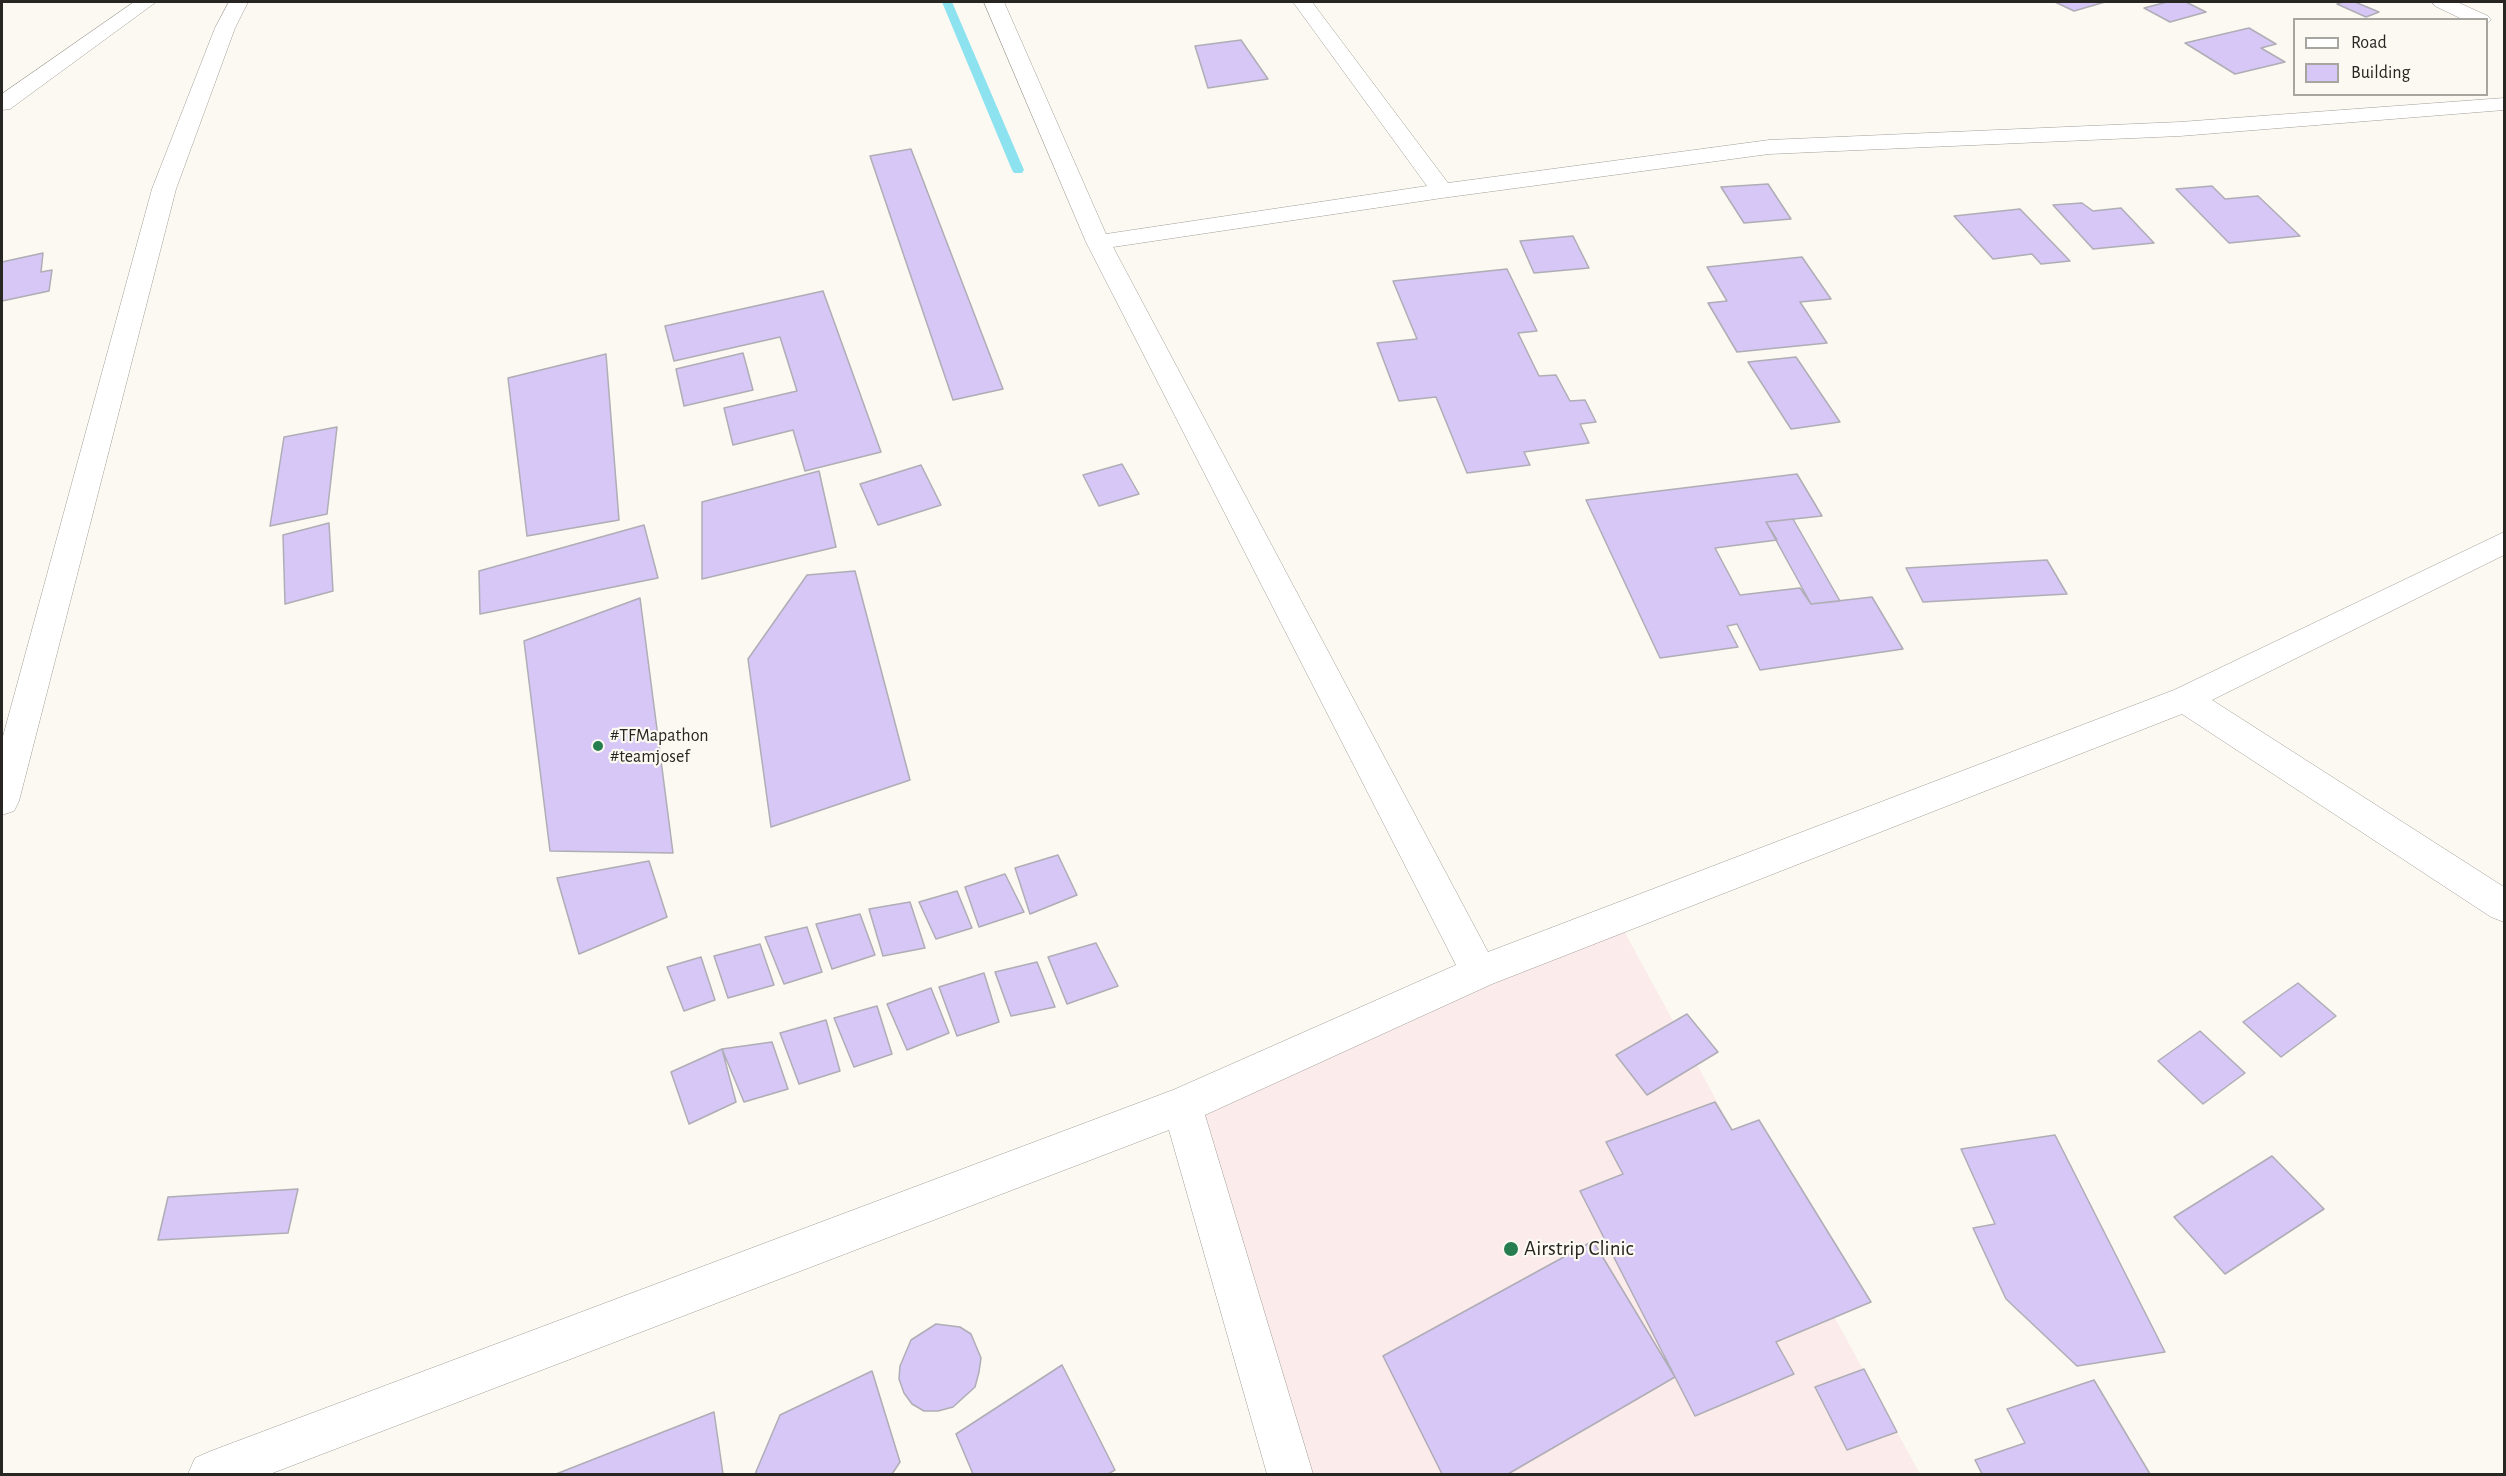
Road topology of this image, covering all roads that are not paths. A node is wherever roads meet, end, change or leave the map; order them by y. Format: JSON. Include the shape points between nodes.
{"nodes":[{"id":1,"x":146,"y":2,"type":"edge"},
{"id":2,"x":238,"y":2,"type":"edge"},
{"id":3,"x":994,"y":2,"type":"edge"},
{"id":4,"x":1302,"y":2,"type":"edge"},
{"id":5,"x":2442,"y":2,"type":"edge"},
{"id":6,"x":2477,"y":18,"type":"edge"},
{"id":7,"x":2,"y":104,"type":"edge"},
{"id":8,"x":2505,"y":104,"type":"edge"},
{"id":9,"x":1442,"y":191,"type":"junction"},
{"id":10,"x":1098,"y":242,"type":"junction"},
{"id":11,"x":2505,"y":543,"type":"edge"},
{"id":12,"x":2185,"y":699,"type":"junction"},
{"id":13,"x":2,"y":801,"type":"edge"},
{"id":14,"x":2505,"y":906,"type":"edge"},
{"id":15,"x":1479,"y":972,"type":"junction"},
{"id":16,"x":1182,"y":1106,"type":"junction"},
{"id":17,"x":211,"y":1474,"type":"edge"},
{"id":18,"x":1290,"y":1474,"type":"edge"}],
"edges":[{"from":1,"to":7,"type":"street"},
{"from":2,"to":13,"type":"street","via":[[164,189]]},
{"from":3,"to":10,"type":"street"},
{"from":4,"to":9,"type":"street"},
{"from":5,"to":6,"type":"street"},
{"from":8,"to":9,"type":"street","via":[[2180,129],[1769,147]]},
{"from":9,"to":10,"type":"street"},
{"from":10,"to":15,"type":"street"},
{"from":11,"to":12,"type":"street"},
{"from":12,"to":14,"type":"street"},
{"from":12,"to":15,"type":"street"},
{"from":15,"to":16,"type":"street"},
{"from":16,"to":17,"type":"street"},
{"from":16,"to":18,"type":"street"}]}
